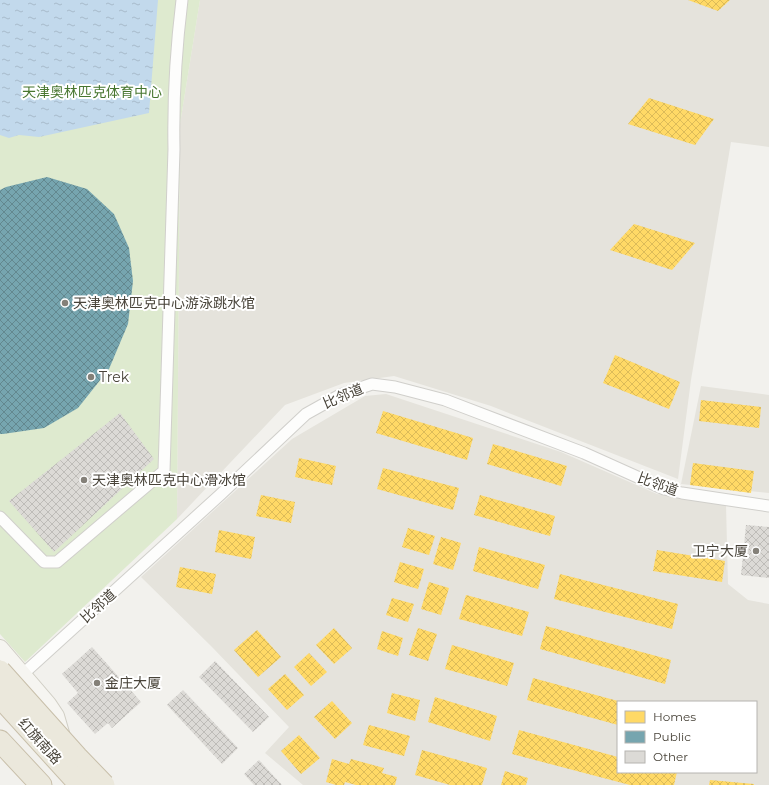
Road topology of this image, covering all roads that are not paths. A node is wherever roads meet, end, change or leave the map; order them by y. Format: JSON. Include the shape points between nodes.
{"nodes":[{"id":1,"x":182,"y":0,"type":"edge"},
{"id":2,"x":769,"y":506,"type":"edge"},
{"id":3,"x":0,"y":517,"type":"edge"},
{"id":4,"x":0,"y":648,"type":"edge"},
{"id":5,"x":0,"y":671,"type":"edge"},
{"id":6,"x":23,"y":674,"type":"junction"},
{"id":7,"x":0,"y":697,"type":"edge"},
{"id":8,"x":0,"y":741,"type":"edge"},
{"id":9,"x":41,"y":785,"type":"edge"},
{"id":10,"x":80,"y":785,"type":"edge"},
{"id":11,"x":104,"y":785,"type":"edge"}],
"edges":[{"from":1,"to":3,"type":"street","via":[[173,118],[164,471],[57,562],[44,562]]},
{"from":2,"to":6,"type":"street","name":"比邻道","via":[[664,489],[584,453],[445,400],[395,386],[372,384],[340,395],[306,414]]},
{"from":4,"to":6,"type":"main road"},
{"from":5,"to":11,"type":"highway","bridge":true},
{"from":6,"to":10,"type":"main road","via":[[56,716]]},
{"from":7,"to":10,"type":"highway","name":"红旗南路","bridge":true},
{"from":8,"to":9,"type":"highway"}]}
